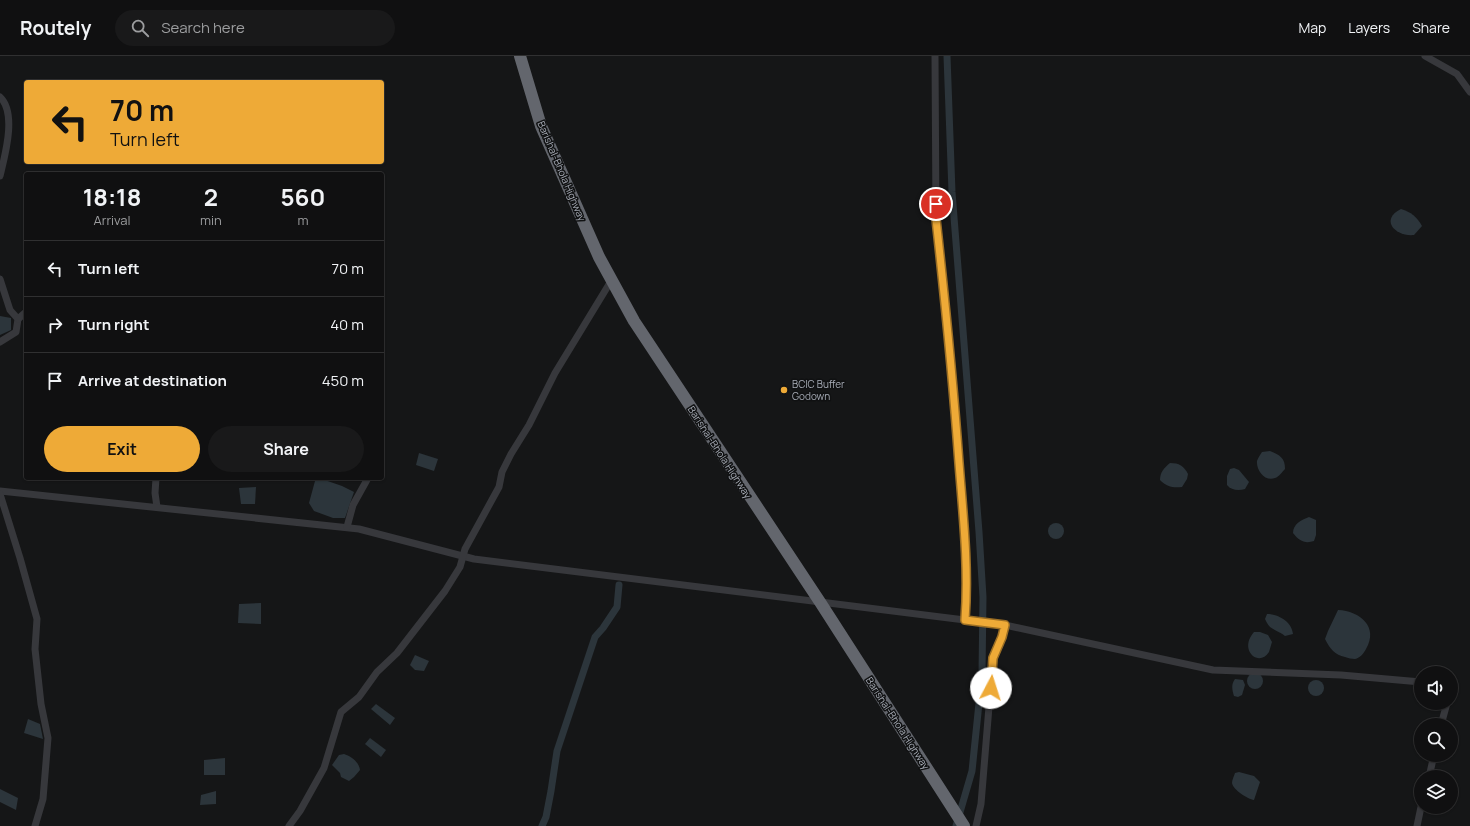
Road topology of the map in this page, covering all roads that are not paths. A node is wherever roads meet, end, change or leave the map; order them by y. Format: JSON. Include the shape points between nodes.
{"nodes":[{"id":1,"x":520,"y":56,"type":"edge"},
{"id":2,"x":935,"y":56,"type":"edge"},
{"id":3,"x":1424,"y":56,"type":"edge"},
{"id":4,"x":1470,"y":92,"type":"edge"},
{"id":5,"x":0,"y":97,"type":"edge"},
{"id":6,"x":0,"y":176,"type":"edge"},
{"id":7,"x":0,"y":279,"type":"edge"},
{"id":8,"x":611,"y":281,"type":"junction"},
{"id":9,"x":24,"y":314,"type":"edge"},
{"id":10,"x":18,"y":319,"type":"junction"},
{"id":11,"x":0,"y":342,"type":"edge"},
{"id":12,"x":156,"y":480,"type":"edge"},
{"id":13,"x":367,"y":480,"type":"edge"},
{"id":14,"x":0,"y":491,"type":"edge"},
{"id":15,"x":0,"y":494,"type":"edge"},
{"id":16,"x":157,"y":507,"type":"junction"},
{"id":17,"x":347,"y":528,"type":"junction"},
{"id":18,"x":463,"y":556,"type":"junction"},
{"id":19,"x":820,"y":602,"type":"junction"},
{"id":20,"x":968,"y":620,"type":"junction"},
{"id":21,"x":1005,"y":625,"type":"junction"},
{"id":22,"x":1414,"y":681,"type":"edge"},
{"id":23,"x":1420,"y":814,"type":"edge"},
{"id":24,"x":35,"y":826,"type":"edge"},
{"id":25,"x":289,"y":826,"type":"edge"},
{"id":26,"x":964,"y":826,"type":"edge"},
{"id":27,"x":976,"y":826,"type":"edge"},
{"id":28,"x":1417,"y":826,"type":"edge"}],
"edges":[{"from":1,"to":8,"type":"highway","name":"Barishal-Bhola Highway","via":[[541,126]]},
{"from":2,"to":20,"type":"street","via":[[936,219],[951,363],[964,529]]},
{"from":3,"to":4,"type":"street","via":[[1457,74]]},
{"from":5,"to":6,"type":"street","via":[[5,102],[9,118]]},
{"from":7,"to":10,"type":"street","via":[[10,310]]},
{"from":8,"to":18,"type":"street","via":[[555,373],[511,454],[502,472],[499,487]]},
{"from":8,"to":19,"type":"highway","name":"Barishal-Bhola Highway","via":[[634,321]]},
{"from":9,"to":10,"type":"street"},
{"from":10,"to":11,"type":"street","via":[[16,332]]},
{"from":12,"to":16,"type":"street"},
{"from":13,"to":17,"type":"street","via":[[353,505]]},
{"from":14,"to":16,"type":"street"},
{"from":15,"to":24,"type":"street","via":[[36,620],[35,649],[41,704],[48,738],[43,799]]},
{"from":16,"to":17,"type":"street"},
{"from":17,"to":18,"type":"street"},
{"from":18,"to":19,"type":"street"},
{"from":18,"to":25,"type":"street","via":[[460,567],[445,591],[397,653],[377,672],[359,698],[341,712],[324,768]]},
{"from":19,"to":20,"type":"street"},
{"from":19,"to":26,"type":"highway","name":"Barishal-Bhola Highway"},
{"from":20,"to":21,"type":"street"},
{"from":21,"to":22,"type":"street","via":[[1213,670],[1341,675]]},
{"from":21,"to":27,"type":"street","via":[[993,658],[981,804]]},
{"from":23,"to":28,"type":"street"}]}
